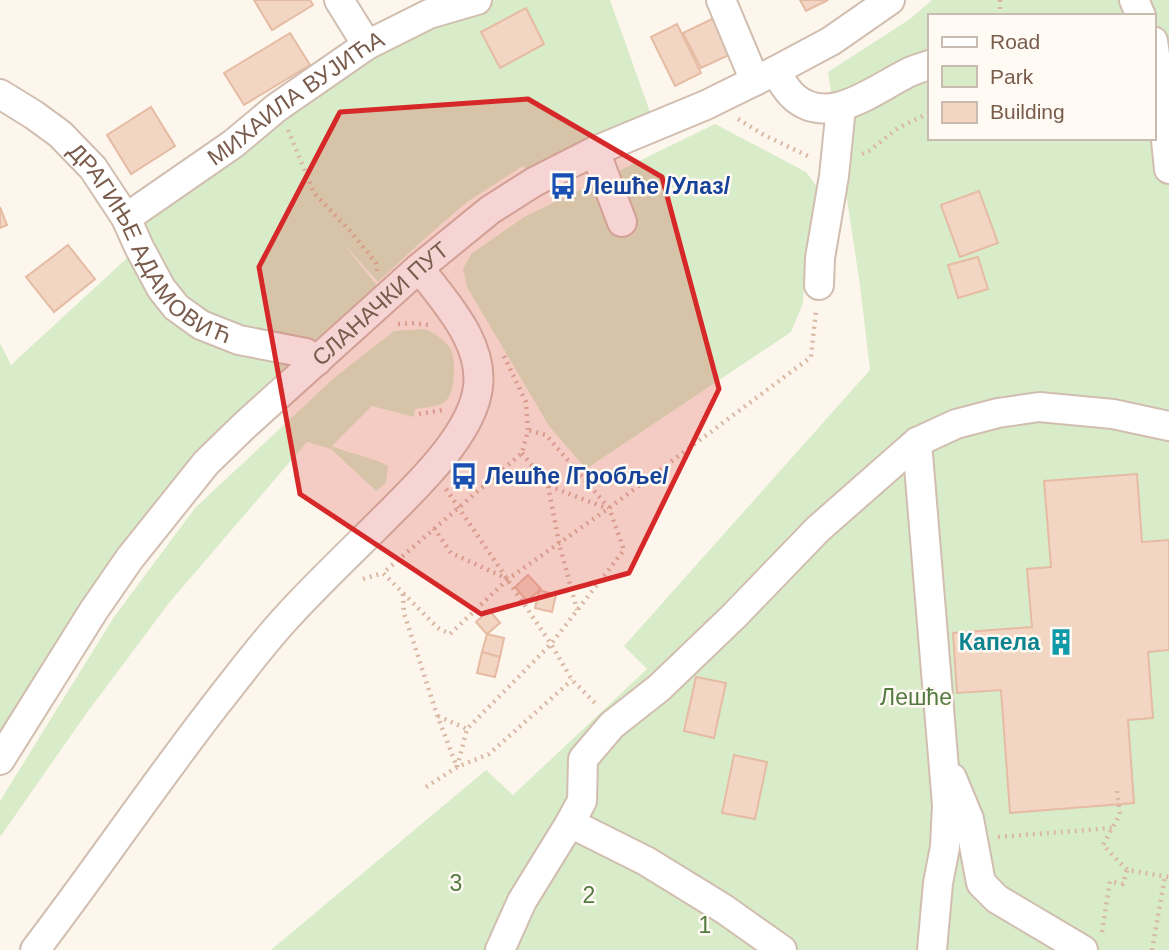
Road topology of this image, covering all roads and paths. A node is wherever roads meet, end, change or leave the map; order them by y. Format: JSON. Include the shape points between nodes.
{"nodes":[{"id":1,"x":339,"y":0,"type":"edge"},
{"id":2,"x":477,"y":0,"type":"edge"},
{"id":3,"x":722,"y":0,"type":"edge"},
{"id":4,"x":890,"y":0,"type":"edge"},
{"id":5,"x":367,"y":45,"type":"junction"},
{"id":6,"x":1155,"y":55,"type":"edge"},
{"id":7,"x":928,"y":65,"type":"edge"},
{"id":8,"x":765,"y":76,"type":"junction"},
{"id":9,"x":0,"y":94,"type":"edge"},
{"id":10,"x":841,"y":107,"type":"junction"},
{"id":11,"x":276,"y":108,"type":"junction"},
{"id":12,"x":595,"y":151,"type":"junction"},
{"id":13,"x":1169,"y":169,"type":"edge"},
{"id":14,"x":126,"y":218,"type":"junction"},
{"id":15,"x":622,"y":222,"type":"dead end"},
{"id":16,"x":419,"y":268,"type":"junction"},
{"id":17,"x":819,"y":285,"type":"joint"},
{"id":18,"x":387,"y":298,"type":"junction"},
{"id":19,"x":392,"y":326,"type":"dead end"},
{"id":20,"x":440,"y":330,"type":"dead end"},
{"id":21,"x":498,"y":347,"type":"dead end"},
{"id":22,"x":317,"y":361,"type":"junction"},
{"id":23,"x":446,"y":409,"type":"dead end"},
{"id":24,"x":419,"y":414,"type":"dead end"},
{"id":25,"x":1169,"y":426,"type":"edge"},
{"id":26,"x":528,"y":430,"type":"junction"},
{"id":27,"x":917,"y":442,"type":"junction"},
{"id":28,"x":522,"y":453,"type":"junction"},
{"id":29,"x":548,"y":486,"type":"junction"},
{"id":30,"x":608,"y":508,"type":"junction"},
{"id":31,"x":464,"y":514,"type":"dead end"},
{"id":32,"x":434,"y":528,"type":"junction"},
{"id":33,"x":559,"y":543,"type":"junction"},
{"id":34,"x":391,"y":555,"type":"dead end"},
{"id":35,"x":397,"y":561,"type":"junction"},
{"id":36,"x":383,"y":573,"type":"junction"},
{"id":37,"x":508,"y":579,"type":"junction"},
{"id":38,"x":354,"y":582,"type":"dead end"},
{"id":39,"x":403,"y":593,"type":"junction"},
{"id":40,"x":577,"y":611,"type":"junction"},
{"id":41,"x":551,"y":644,"type":"junction"},
{"id":42,"x":572,"y":680,"type":"junction"},
{"id":43,"x":437,"y":715,"type":"junction"},
{"id":44,"x":615,"y":723,"type":"junction"},
{"id":45,"x":467,"y":729,"type":"junction"},
{"id":46,"x":943,"y":756,"type":"junction"},
{"id":47,"x":0,"y":760,"type":"edge"},
{"id":48,"x":457,"y":767,"type":"junction"},
{"id":49,"x":426,"y":787,"type":"dead end"},
{"id":50,"x":1117,"y":791,"type":"dead end"},
{"id":51,"x":570,"y":823,"type":"junction"},
{"id":52,"x":1112,"y":828,"type":"junction"},
{"id":53,"x":972,"y":838,"type":"junction"},
{"id":54,"x":1127,"y":870,"type":"junction"},
{"id":55,"x":1167,"y":876,"type":"edge"},
{"id":56,"x":1092,"y":945,"type":"edge"},
{"id":57,"x":35,"y":950,"type":"edge"},
{"id":58,"x":500,"y":950,"type":"edge"},
{"id":59,"x":782,"y":950,"type":"edge"},
{"id":60,"x":932,"y":950,"type":"edge"},
{"id":61,"x":1152,"y":950,"type":"edge"}],
"edges":[{"from":1,"to":5,"type":"street"},
{"from":2,"to":5,"type":"street","name":"МИХАИЛА ВУЈИЋА","via":[[429,14]]},
{"from":3,"to":8,"type":"street"},
{"from":4,"to":8,"type":"street","name":"СЛАНАЧКИ ПУТ","via":[[831,41]]},
{"from":5,"to":11,"type":"street","name":"МИХАИЛА ВУЈИЋА"},
{"from":6,"to":13,"type":"street"},
{"from":7,"to":10,"type":"street"},
{"from":8,"to":10,"type":"street","via":[[818,109]]},
{"from":8,"to":12,"type":"street","name":"СЛАНАЧКИ ПУТ"},
{"from":9,"to":14,"type":"street","name":"ДРАГИЊЕ АДАМОВИЋ","via":[[60,134],[93,168]]},
{"from":10,"to":17,"type":"street"},
{"from":11,"to":14,"type":"street","name":"МИХАИЛА ВУЈИЋА","via":[[233,144]]},
{"from":11,"to":18,"type":"path","via":[[314,193],[376,263],[378,282]]},
{"from":12,"to":15,"type":"street"},
{"from":12,"to":16,"type":"street","name":"СЛАНАЧКИ ПУТ","via":[[491,210]]},
{"from":14,"to":22,"type":"street","name":"ДРАГИЊЕ АДАМОВИЋ","via":[[176,307],[201,325],[239,340],[306,353]]},
{"from":16,"to":18,"type":"street","name":"СЛАНАЧКИ ПУТ"},
{"from":16,"to":57,"type":"street","via":[[469,339],[478,363],[477,394],[469,419],[419,484],[287,617],[241,673]]},
{"from":17,"to":30,"type":"path","via":[[811,357]]},
{"from":18,"to":22,"type":"street","name":"СЛАНАЧКИ ПУТ"},
{"from":19,"to":20,"type":"path","via":[[427,324]]},
{"from":21,"to":26,"type":"path","via":[[526,402]]},
{"from":22,"to":47,"type":"street","name":"СЛАНАЧКИ ПУТ","via":[[206,463],[174,501],[94,610]]},
{"from":23,"to":24,"type":"path"},
{"from":25,"to":27,"type":"street","via":[[1113,414],[1039,407],[966,421]]},
{"from":26,"to":28,"type":"path"},
{"from":26,"to":30,"type":"path","via":[[546,435]]},
{"from":27,"to":44,"type":"street","via":[[818,529],[659,688]]},
{"from":27,"to":46,"type":"street"},
{"from":28,"to":29,"type":"path"},
{"from":28,"to":32,"type":"path"},
{"from":29,"to":30,"type":"path"},
{"from":29,"to":33,"type":"path"},
{"from":30,"to":33,"type":"path"},
{"from":30,"to":40,"type":"path","via":[[624,550]]},
{"from":31,"to":37,"type":"path"},
{"from":32,"to":35,"type":"path"},
{"from":32,"to":37,"type":"path","via":[[451,552]]},
{"from":33,"to":37,"type":"path"},
{"from":33,"to":40,"type":"path"},
{"from":34,"to":35,"type":"path"},
{"from":35,"to":36,"type":"path"},
{"from":36,"to":38,"type":"path"},
{"from":36,"to":39,"type":"path"},
{"from":37,"to":39,"type":"path","via":[[450,634]]},
{"from":37,"to":41,"type":"path"},
{"from":39,"to":43,"type":"path","via":[[404,612]]},
{"from":40,"to":41,"type":"path"},
{"from":41,"to":42,"type":"path"},
{"from":41,"to":45,"type":"path"},
{"from":42,"to":44,"type":"path"},
{"from":42,"to":48,"type":"path","via":[[489,754]]},
{"from":43,"to":45,"type":"path"},
{"from":43,"to":48,"type":"path"},
{"from":44,"to":51,"type":"street","via":[[583,759],[582,801]]},
{"from":45,"to":48,"type":"path"},
{"from":46,"to":53,"type":"street"},
{"from":46,"to":60,"type":"street","via":[[945,847]]},
{"from":48,"to":49,"type":"path"},
{"from":50,"to":52,"type":"path","via":[[1119,814]]},
{"from":51,"to":58,"type":"street","via":[[522,901]]},
{"from":51,"to":59,"type":"street","via":[[646,861]]},
{"from":52,"to":53,"type":"path"},
{"from":52,"to":54,"type":"path","via":[[1103,845]]},
{"from":53,"to":56,"type":"street","via":[[981,883],[997,899]]},
{"from":54,"to":55,"type":"path"},
{"from":54,"to":56,"type":"path","via":[[1123,884],[1110,881]]},
{"from":55,"to":61,"type":"path"}]}
